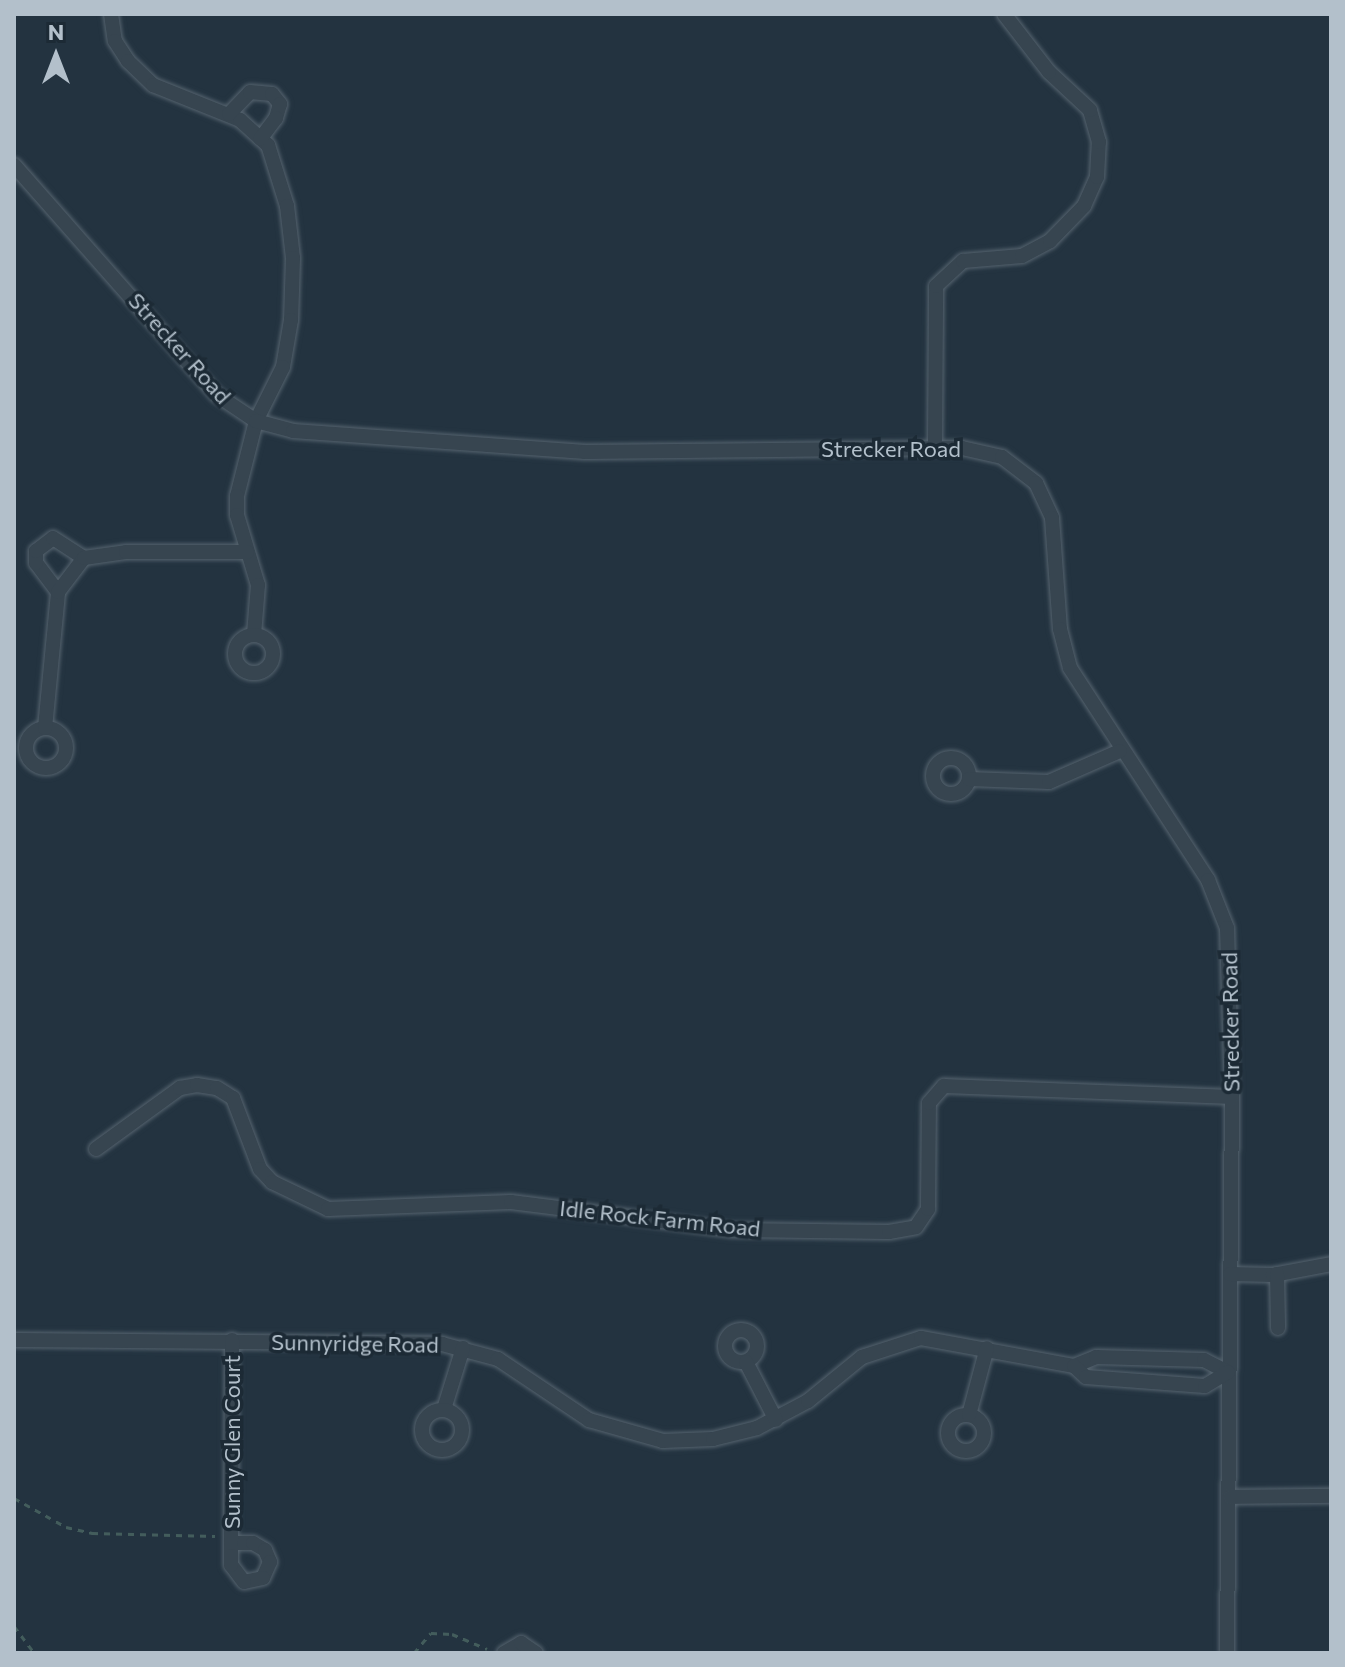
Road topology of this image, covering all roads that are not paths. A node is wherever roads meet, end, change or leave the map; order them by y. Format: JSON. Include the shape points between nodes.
{"nodes":[{"id":1,"x":111,"y":14,"type":"edge"},
{"id":2,"x":1004,"y":14,"type":"edge"},
{"id":3,"x":229,"y":114,"type":"junction"},
{"id":4,"x":260,"y":139,"type":"junction"},
{"id":5,"x":14,"y":165,"type":"edge"},
{"id":6,"x":256,"y":421,"type":"junction"},
{"id":7,"x":935,"y":446,"type":"junction"},
{"id":8,"x":247,"y":552,"type":"junction"},
{"id":9,"x":84,"y":558,"type":"junction"},
{"id":10,"x":58,"y":592,"type":"junction"},
{"id":11,"x":254,"y":635,"type":"dead end"},
{"id":12,"x":45,"y":728,"type":"dead end"},
{"id":13,"x":1120,"y":751,"type":"junction"},
{"id":14,"x":969,"y":779,"type":"dead end"},
{"id":15,"x":1232,"y":1097,"type":"junction"},
{"id":16,"x":96,"y":1149,"type":"dead end"},
{"id":17,"x":1331,"y":1264,"type":"edge"},
{"id":18,"x":1230,"y":1274,"type":"junction"},
{"id":19,"x":1277,"y":1274,"type":"junction"},
{"id":20,"x":1278,"y":1328,"type":"dead end"},
{"id":21,"x":14,"y":1340,"type":"edge"},
{"id":22,"x":232,"y":1340,"type":"junction"},
{"id":23,"x":463,"y":1348,"type":"junction"},
{"id":24,"x":987,"y":1348,"type":"junction"},
{"id":25,"x":746,"y":1362,"type":"dead end"},
{"id":26,"x":1074,"y":1366,"type":"junction"},
{"id":27,"x":1228,"y":1372,"type":"junction"},
{"id":28,"x":444,"y":1409,"type":"dead end"},
{"id":29,"x":969,"y":1415,"type":"dead end"},
{"id":30,"x":776,"y":1420,"type":"junction"},
{"id":31,"x":1331,"y":1496,"type":"edge"},
{"id":32,"x":1230,"y":1497,"type":"junction"},
{"id":33,"x":231,"y":1543,"type":"dead end"},
{"id":34,"x":504,"y":1653,"type":"edge"},
{"id":35,"x":536,"y":1653,"type":"edge"},
{"id":36,"x":1227,"y":1653,"type":"edge"}],
"edges":[{"from":1,"to":3,"type":"street","via":[[121,51],[153,85]]},
{"from":2,"to":7,"type":"street","via":[[1049,72],[1090,110],[1099,142],[1097,177],[1084,206],[1050,241],[1022,256],[963,261],[936,286]]},
{"from":3,"to":4,"type":"street"},
{"from":3,"to":4,"type":"street","via":[[250,92],[272,94],[280,104]]},
{"from":4,"to":6,"type":"street","via":[[268,145],[287,206],[293,258],[283,367]]},
{"from":5,"to":6,"type":"street","name":"Strecker Road","via":[[217,395]]},
{"from":6,"to":7,"type":"street","name":"Strecker Road","via":[[307,432],[585,452]]},
{"from":6,"to":8,"type":"street","via":[[237,496]]},
{"from":7,"to":13,"type":"street","name":"Strecker Road","via":[[1002,457],[1036,483],[1052,518],[1060,629],[1070,668]]},
{"from":8,"to":9,"type":"street","via":[[126,552]]},
{"from":8,"to":11,"type":"street","via":[[258,585]]},
{"from":9,"to":10,"type":"street"},
{"from":9,"to":10,"type":"street","via":[[53,538],[36,551],[36,563]]},
{"from":10,"to":12,"type":"street"},
{"from":13,"to":14,"type":"street","via":[[1049,782]]},
{"from":13,"to":15,"type":"street","name":"Strecker Road","via":[[1219,903],[1231,958]]},
{"from":15,"to":16,"type":"street","name":"Idle Rock Farm Road","via":[[944,1086],[929,1103],[928,1209],[916,1227],[889,1232],[733,1230],[511,1202],[328,1209],[272,1182],[260,1169],[233,1098],[197,1085],[180,1088]]},
{"from":15,"to":18,"type":"street","name":"Strecker Road"},
{"from":17,"to":19,"type":"street"},
{"from":18,"to":19,"type":"street"},
{"from":18,"to":27,"type":"street","name":"Strecker Road"},
{"from":19,"to":20,"type":"street"},
{"from":21,"to":22,"type":"street","name":"Sunnyridge Road"},
{"from":22,"to":23,"type":"street","name":"Sunnyridge Road"},
{"from":22,"to":33,"type":"street","name":"Sunny Glen Court"},
{"from":23,"to":28,"type":"street"},
{"from":23,"to":30,"type":"street","name":"Sunnyridge Road","via":[[498,1359],[589,1420],[637,1437],[713,1439]]},
{"from":24,"to":26,"type":"street","name":"Sunnyridge Road"},
{"from":24,"to":29,"type":"street"},
{"from":24,"to":30,"type":"street","name":"Sunnyridge Road","via":[[921,1338],[880,1349]]},
{"from":25,"to":30,"type":"street"},
{"from":26,"to":27,"type":"street","name":"Sunnyridge Road","via":[[1096,1357],[1204,1360]]},
{"from":26,"to":27,"type":"street","name":"Sunnyridge Road","via":[[1086,1377],[1205,1386]]},
{"from":27,"to":32,"type":"street","name":"Strecker Road"},
{"from":31,"to":32,"type":"street"},
{"from":32,"to":36,"type":"street","name":"Strecker Road"},
{"from":34,"to":35,"type":"street","via":[[521,1643]]}]}
